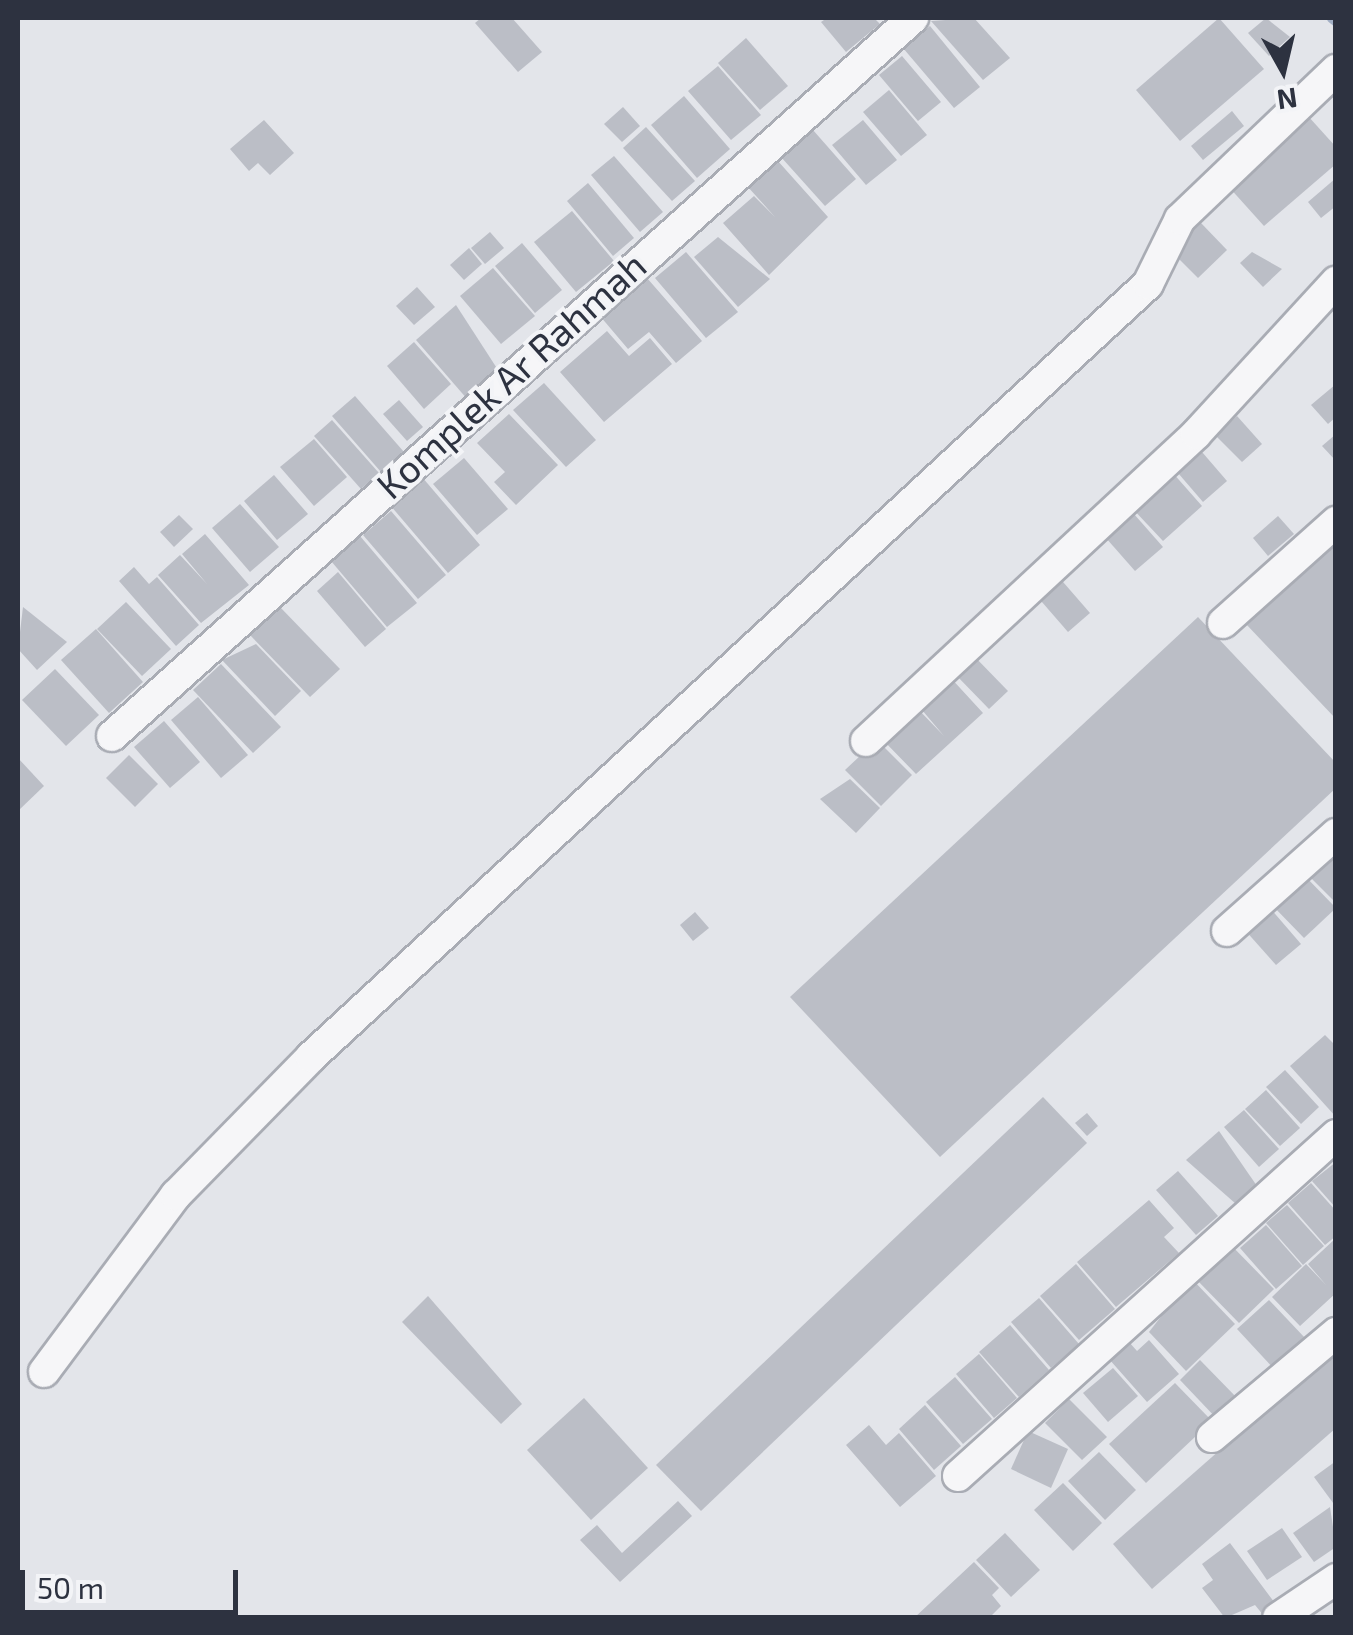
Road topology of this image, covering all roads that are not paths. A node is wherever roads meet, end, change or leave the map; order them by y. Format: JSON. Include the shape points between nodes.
{"nodes":[{"id":1,"x":913,"y":18,"type":"edge"},
{"id":2,"x":1336,"y":70,"type":"edge"},
{"id":3,"x":1336,"y":282,"type":"edge"},
{"id":4,"x":1336,"y":522,"type":"edge"},
{"id":5,"x":1223,"y":623,"type":"dead end"},
{"id":6,"x":112,"y":736,"type":"dead end"},
{"id":7,"x":866,"y":741,"type":"dead end"},
{"id":8,"x":1336,"y":834,"type":"edge"},
{"id":9,"x":1227,"y":931,"type":"dead end"},
{"id":10,"x":1336,"y":1135,"type":"edge"},
{"id":11,"x":1336,"y":1333,"type":"edge"},
{"id":12,"x":44,"y":1372,"type":"dead end"},
{"id":13,"x":1212,"y":1437,"type":"dead end"},
{"id":14,"x":958,"y":1476,"type":"dead end"},
{"id":15,"x":1336,"y":1578,"type":"edge"},
{"id":16,"x":1278,"y":1618,"type":"edge"}],
"edges":[{"from":1,"to":6,"type":"street","name":"Komplek Ar Rahmah"},
{"from":2,"to":12,"type":"street","via":[[1180,219],[1148,284],[311,1057],[176,1195]]},
{"from":3,"to":7,"type":"street","via":[[1196,434]]},
{"from":4,"to":5,"type":"street"},
{"from":8,"to":9,"type":"street"},
{"from":10,"to":14,"type":"street"},
{"from":11,"to":13,"type":"street"},
{"from":15,"to":16,"type":"street"}]}
